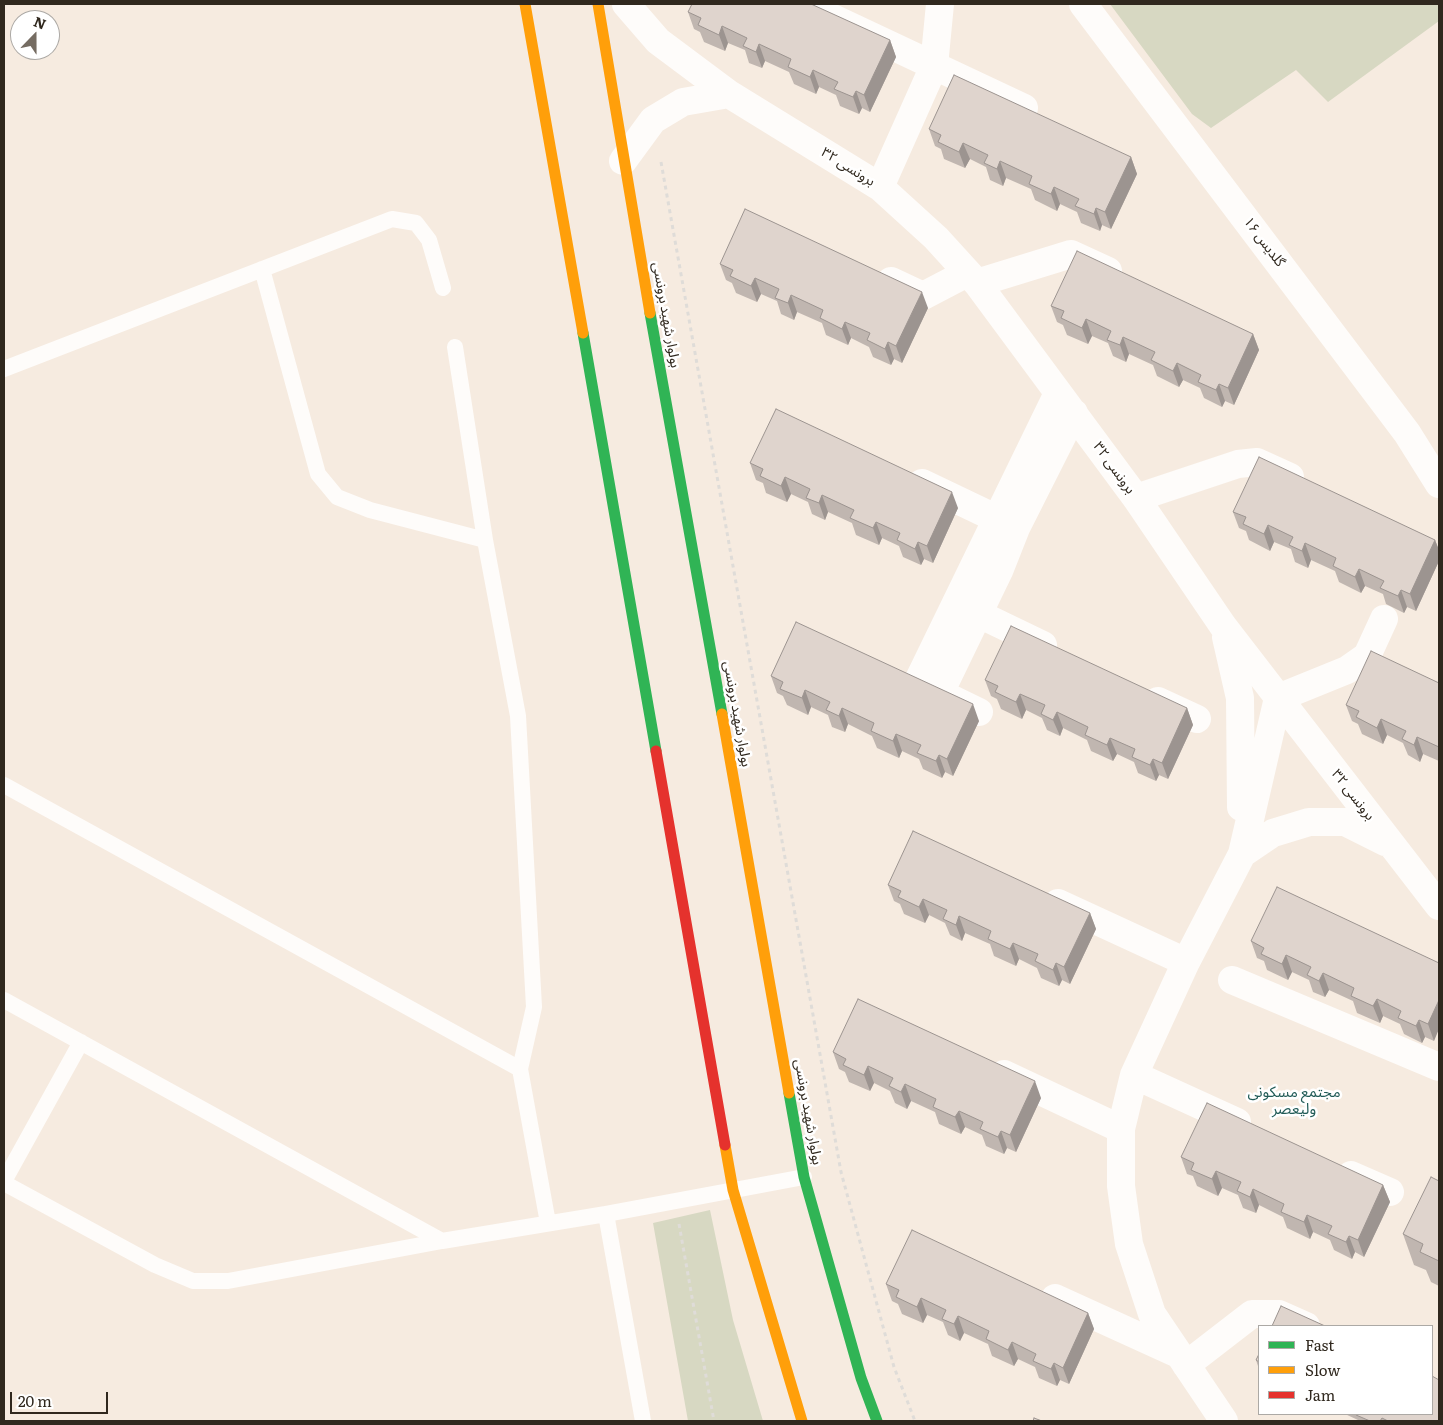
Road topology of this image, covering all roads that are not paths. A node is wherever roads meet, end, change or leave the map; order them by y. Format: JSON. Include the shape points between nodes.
{"nodes":[{"id":1,"x":526,"y":4,"type":"edge"},
{"id":2,"x":598,"y":4,"type":"edge"},
{"id":3,"x":626,"y":4,"type":"edge"},
{"id":4,"x":803,"y":4,"type":"edge"},
{"id":5,"x":940,"y":4,"type":"edge"},
{"id":6,"x":1083,"y":4,"type":"edge"},
{"id":7,"x":934,"y":66,"type":"junction"},
{"id":8,"x":729,"y":94,"type":"junction"},
{"id":9,"x":1050,"y":120,"type":"edge"},
{"id":10,"x":623,"y":161,"type":"junction"},
{"id":11,"x":880,"y":187,"type":"junction"},
{"id":12,"x":262,"y":269,"type":"junction"},
{"id":13,"x":871,"y":272,"type":"edge"},
{"id":14,"x":972,"y":278,"type":"junction"},
{"id":15,"x":1132,"y":282,"type":"edge"},
{"id":16,"x":443,"y":288,"type":"dead end"},
{"id":17,"x":455,"y":347,"type":"dead end"},
{"id":18,"x":4,"y":369,"type":"edge"},
{"id":19,"x":1066,"y":403,"type":"junction"},
{"id":20,"x":1408,"y":433,"type":"junction"},
{"id":21,"x":1439,"y":447,"type":"edge"},
{"id":22,"x":899,"y":472,"type":"edge"},
{"id":23,"x":1439,"y":484,"type":"edge"},
{"id":24,"x":1309,"y":486,"type":"edge"},
{"id":25,"x":1136,"y":498,"type":"junction"},
{"id":26,"x":1007,"y":523,"type":"junction"},
{"id":27,"x":485,"y":540,"type":"junction"},
{"id":28,"x":967,"y":609,"type":"junction"},
{"id":29,"x":1384,"y":619,"type":"dead end"},
{"id":30,"x":1223,"y":626,"type":"junction"},
{"id":31,"x":1066,"y":656,"type":"edge"},
{"id":32,"x":891,"y":670,"type":"edge"},
{"id":33,"x":929,"y":688,"type":"junction"},
{"id":34,"x":1136,"y":690,"type":"edge"},
{"id":35,"x":1278,"y":698,"type":"junction"},
{"id":36,"x":979,"y":712,"type":"dead end"},
{"id":37,"x":1196,"y":719,"type":"dead end"},
{"id":38,"x":4,"y":785,"type":"edge"},
{"id":39,"x":1392,"y":845,"type":"junction"},
{"id":40,"x":1242,"y":854,"type":"junction"},
{"id":41,"x":1035,"y":892,"type":"edge"},
{"id":42,"x":1438,"y":903,"type":"edge"},
{"id":43,"x":1186,"y":962,"type":"junction"},
{"id":44,"x":1232,"y":980,"type":"dead end"},
{"id":45,"x":4,"y":1000,"type":"edge"},
{"id":46,"x":81,"y":1042,"type":"junction"},
{"id":47,"x":985,"y":1065,"type":"edge"},
{"id":48,"x":1439,"y":1067,"type":"edge"},
{"id":49,"x":520,"y":1069,"type":"junction"},
{"id":50,"x":1134,"y":1075,"type":"junction"},
{"id":51,"x":1120,"y":1128,"type":"junction"},
{"id":52,"x":1258,"y":1132,"type":"edge"},
{"id":53,"x":1328,"y":1164,"type":"edge"},
{"id":54,"x":804,"y":1177,"type":"junction"},
{"id":55,"x":4,"y":1182,"type":"edge"},
{"id":56,"x":733,"y":1190,"type":"junction"},
{"id":57,"x":1390,"y":1192,"type":"dead end"},
{"id":58,"x":606,"y":1214,"type":"junction"},
{"id":59,"x":548,"y":1223,"type":"junction"},
{"id":60,"x":442,"y":1240,"type":"junction"},
{"id":61,"x":1028,"y":1286,"type":"edge"},
{"id":62,"x":1304,"y":1325,"type":"edge"},
{"id":63,"x":1182,"y":1360,"type":"junction"},
{"id":64,"x":643,"y":1421,"type":"edge"},
{"id":65,"x":802,"y":1421,"type":"edge"},
{"id":66,"x":877,"y":1421,"type":"edge"},
{"id":67,"x":1224,"y":1421,"type":"edge"}],
"edges":[{"from":1,"to":56,"type":"main road"},
{"from":2,"to":10,"type":"main road","name":"بولوار شهید برونسی"},
{"from":3,"to":8,"type":"street","name":"برونسی ۳۲","via":[[658,41]]},
{"from":4,"to":7,"type":"street"},
{"from":5,"to":7,"type":"street"},
{"from":6,"to":20,"type":"street","name":"گلدیس ۱۶"},
{"from":7,"to":9,"type":"street"},
{"from":7,"to":11,"type":"street"},
{"from":8,"to":10,"type":"street","via":[[683,102],[653,120]]},
{"from":8,"to":11,"type":"street","name":"برونسی ۳۲"},
{"from":10,"to":54,"type":"main road","name":"بولوار شهید برونسی"},
{"from":11,"to":14,"type":"street","name":"برونسی ۳۲","via":[[936,238]]},
{"from":12,"to":16,"type":"lane","via":[[392,219],[416,223],[430,240]]},
{"from":12,"to":18,"type":"lane"},
{"from":12,"to":27,"type":"lane","via":[[318,474],[324,482],[337,497],[370,510]]},
{"from":13,"to":14,"type":"street","via":[[923,296]]},
{"from":14,"to":15,"type":"street","via":[[1071,254]]},
{"from":14,"to":19,"type":"street","name":"برونسی ۳۲"},
{"from":17,"to":27,"type":"lane"},
{"from":19,"to":25,"type":"street","name":"برونسی ۳۲"},
{"from":19,"to":26,"type":"street"},
{"from":20,"to":21,"type":"street"},
{"from":20,"to":23,"type":"street","name":"گلدیس ۱۶"},
{"from":22,"to":26,"type":"street"},
{"from":24,"to":25,"type":"street","via":[[1257,462],[1238,464]]},
{"from":25,"to":30,"type":"street","name":"برونسی ۳۲"},
{"from":26,"to":28,"type":"street"},
{"from":27,"to":49,"type":"lane","via":[[518,716],[534,1007]]},
{"from":28,"to":31,"type":"street"},
{"from":28,"to":33,"type":"street"},
{"from":29,"to":35,"type":"street","via":[[1376,660]]},
{"from":30,"to":35,"type":"street","name":"برونسی ۳۲"},
{"from":30,"to":40,"type":"street","via":[[1240,698]]},
{"from":32,"to":33,"type":"street"},
{"from":33,"to":36,"type":"street"},
{"from":34,"to":37,"type":"street"},
{"from":35,"to":39,"type":"street","name":"برونسی ۳۲"},
{"from":35,"to":40,"type":"street"},
{"from":38,"to":49,"type":"lane"},
{"from":39,"to":40,"type":"street","via":[[1345,822],[1309,822],[1273,833]]},
{"from":39,"to":42,"type":"street","name":"برونسی ۳۲"},
{"from":40,"to":43,"type":"street"},
{"from":41,"to":43,"type":"street"},
{"from":43,"to":50,"type":"street"},
{"from":44,"to":48,"type":"street"},
{"from":45,"to":46,"type":"lane"},
{"from":46,"to":55,"type":"lane"},
{"from":46,"to":60,"type":"lane"},
{"from":47,"to":51,"type":"street"},
{"from":49,"to":59,"type":"lane"},
{"from":50,"to":51,"type":"street"},
{"from":50,"to":52,"type":"street"},
{"from":51,"to":63,"type":"street","via":[[1121,1186],[1129,1244],[1152,1314]]},
{"from":53,"to":57,"type":"street"},
{"from":54,"to":56,"type":"lane"},
{"from":54,"to":66,"type":"main road","name":"بولوار شهید برونسی","via":[[861,1378]]},
{"from":55,"to":60,"type":"lane","via":[[155,1265],[193,1281],[228,1282]]},
{"from":56,"to":58,"type":"lane"},
{"from":56,"to":65,"type":"main road"},
{"from":58,"to":59,"type":"lane"},
{"from":58,"to":64,"type":"lane"},
{"from":59,"to":60,"type":"lane"},
{"from":61,"to":63,"type":"street"},
{"from":62,"to":63,"type":"street","via":[[1279,1314],[1252,1314]]},
{"from":63,"to":67,"type":"street"}]}
